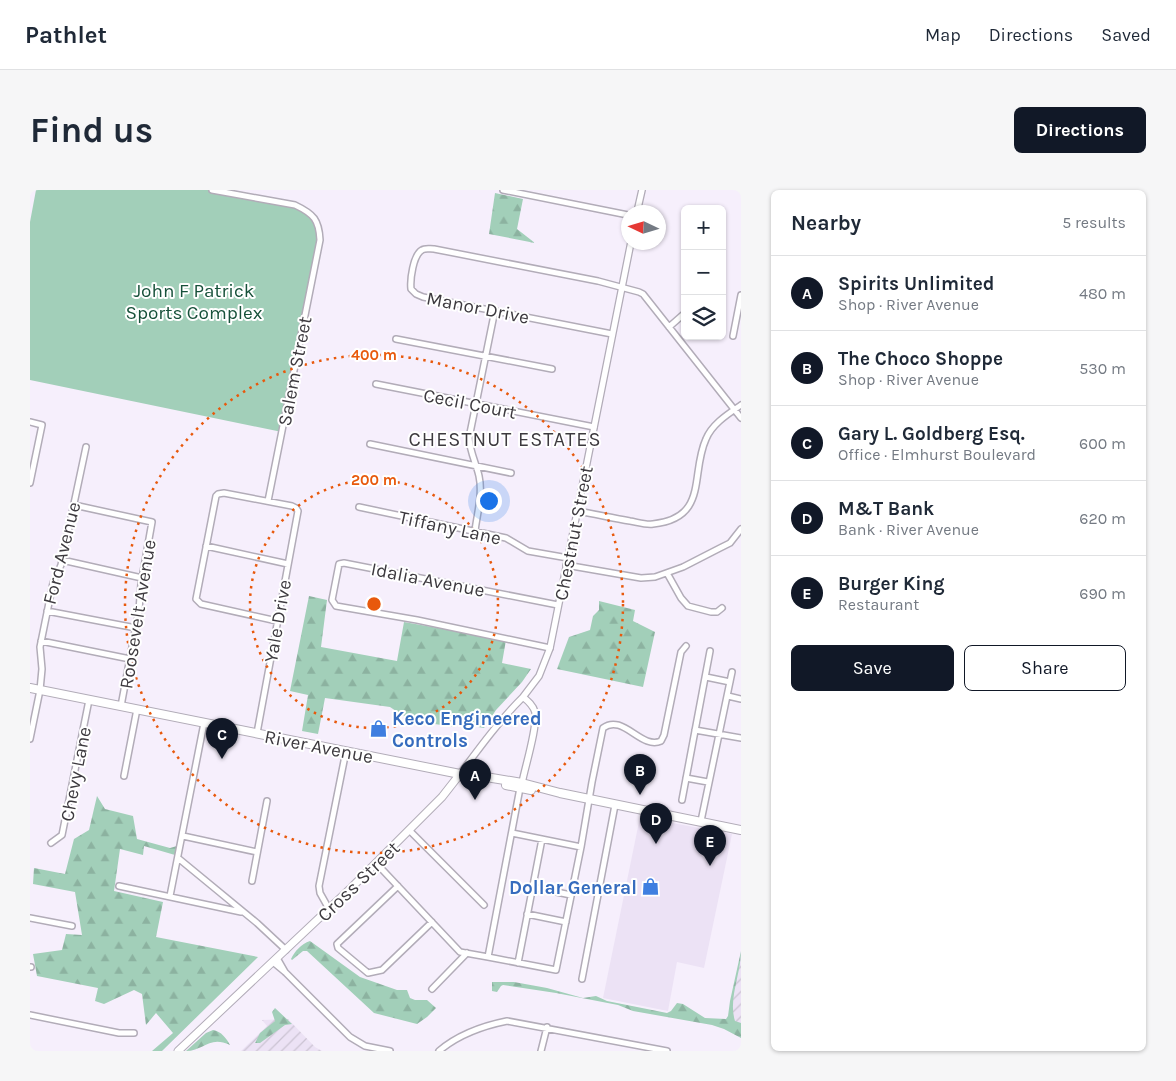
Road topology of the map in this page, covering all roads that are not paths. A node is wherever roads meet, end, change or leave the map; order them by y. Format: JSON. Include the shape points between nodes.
{"nodes":[{"id":1,"x":212,"y":190,"type":"edge"},
{"id":2,"x":503,"y":190,"type":"edge"},
{"id":3,"x":642,"y":190,"type":"edge"},
{"id":4,"x":639,"y":205,"type":"edge"},
{"id":5,"x":621,"y":214,"type":"edge"},
{"id":6,"x":629,"y":250,"type":"edge"},
{"id":7,"x":622,"y":287,"type":"junction"},
{"id":8,"x":741,"y":295,"type":"edge"},
{"id":9,"x":495,"y":310,"type":"junction"},
{"id":10,"x":681,"y":317,"type":"edge"},
{"id":11,"x":669,"y":327,"type":"junction"},
{"id":12,"x":612,"y":334,"type":"junction"},
{"id":13,"x":733,"y":336,"type":"dead end"},
{"id":14,"x":396,"y":339,"type":"dead end"},
{"id":15,"x":486,"y":356,"type":"junction"},
{"id":16,"x":552,"y":370,"type":"dead end"},
{"id":17,"x":376,"y":384,"type":"dead end"},
{"id":18,"x":476,"y":404,"type":"junction"},
{"id":19,"x":741,"y":405,"type":"edge"},
{"id":20,"x":734,"y":410,"type":"junction"},
{"id":21,"x":741,"y":418,"type":"edge"},
{"id":22,"x":30,"y":422,"type":"edge"},
{"id":23,"x":594,"y":427,"type":"junction"},
{"id":24,"x":370,"y":444,"type":"dead end"},
{"id":25,"x":86,"y":447,"type":"dead end"},
{"id":26,"x":476,"y":466,"type":"junction"},
{"id":27,"x":511,"y":473,"type":"dead end"},
{"id":28,"x":30,"y":483,"type":"edge"},
{"id":29,"x":268,"y":501,"type":"junction"},
{"id":30,"x":74,"y":505,"type":"junction"},
{"id":31,"x":359,"y":507,"type":"dead end"},
{"id":32,"x":577,"y":511,"type":"junction"},
{"id":33,"x":741,"y":529,"type":"edge"},
{"id":34,"x":474,"y":531,"type":"junction"},
{"id":35,"x":206,"y":546,"type":"junction"},
{"id":36,"x":62,"y":560,"type":"junction"},
{"id":37,"x":567,"y":562,"type":"junction"},
{"id":38,"x":288,"y":564,"type":"junction"},
{"id":39,"x":667,"y":573,"type":"junction"},
{"id":40,"x":142,"y":578,"type":"junction"},
{"id":41,"x":558,"y":605,"type":"junction"},
{"id":42,"x":722,"y":608,"type":"dead end"},
{"id":43,"x":47,"y":611,"type":"junction"},
{"id":44,"x":278,"y":621,"type":"junction"},
{"id":45,"x":136,"y":628,"type":"junction"},
{"id":46,"x":42,"y":641,"type":"junction"},
{"id":47,"x":686,"y":646,"type":"dead end"},
{"id":48,"x":550,"y":648,"type":"junction"},
{"id":49,"x":710,"y":651,"type":"dead end"},
{"id":50,"x":130,"y":659,"type":"junction"},
{"id":51,"x":732,"y":672,"type":"dead end"},
{"id":52,"x":706,"y":677,"type":"junction"},
{"id":53,"x":730,"y":682,"type":"junction"},
{"id":54,"x":30,"y":688,"type":"edge"},
{"id":55,"x":40,"y":690,"type":"junction"},
{"id":56,"x":728,"y":696,"type":"junction"},
{"id":57,"x":523,"y":697,"type":"junction"},
{"id":58,"x":741,"y":699,"type":"edge"},
{"id":59,"x":89,"y":700,"type":"junction"},
{"id":60,"x":122,"y":706,"type":"junction"},
{"id":61,"x":137,"y":709,"type":"junction"},
{"id":62,"x":204,"y":723,"type":"junction"},
{"id":63,"x":695,"y":730,"type":"junction"},
{"id":64,"x":257,"y":733,"type":"junction"},
{"id":65,"x":719,"y":733,"type":"junction"},
{"id":66,"x":741,"y":738,"type":"edge"},
{"id":67,"x":30,"y":739,"type":"edge"},
{"id":68,"x":346,"y":751,"type":"junction"},
{"id":69,"x":460,"y":774,"type":"junction"},
{"id":70,"x":124,"y":776,"type":"dead end"},
{"id":71,"x":686,"y":778,"type":"junction"},
{"id":72,"x":708,"y":782,"type":"junction"},
{"id":73,"x":521,"y":785,"type":"junction"},
{"id":74,"x":590,"y":800,"type":"junction"},
{"id":75,"x":682,"y":800,"type":"dead end"},
{"id":76,"x":267,"y":801,"type":"dead end"},
{"id":77,"x":616,"y":805,"type":"junction"},
{"id":78,"x":701,"y":821,"type":"junction"},
{"id":79,"x":409,"y":830,"type":"junction"},
{"id":80,"x":741,"y":830,"type":"edge"},
{"id":81,"x":512,"y":833,"type":"junction"},
{"id":82,"x":183,"y":836,"type":"junction"},
{"id":83,"x":542,"y":839,"type":"junction"},
{"id":84,"x":51,"y":843,"type":"dead end"},
{"id":85,"x":581,"y":847,"type":"junction"},
{"id":86,"x":257,"y":852,"type":"junction"},
{"id":87,"x":178,"y":858,"type":"junction"},
{"id":88,"x":376,"y":863,"type":"junction"},
{"id":89,"x":252,"y":881,"type":"dead end"},
{"id":90,"x":119,"y":886,"type":"dead end"},
{"id":91,"x":398,"y":886,"type":"junction"},
{"id":92,"x":532,"y":887,"type":"junction"},
{"id":93,"x":571,"y":895,"type":"junction"},
{"id":94,"x":170,"y":896,"type":"junction"},
{"id":95,"x":484,"y":905,"type":"dead end"},
{"id":96,"x":329,"y":909,"type":"junction"},
{"id":97,"x":242,"y":912,"type":"junction"},
{"id":98,"x":527,"y":914,"type":"junction"},
{"id":99,"x":30,"y":918,"type":"edge"},
{"id":100,"x":432,"y":922,"type":"junction"},
{"id":101,"x":566,"y":922,"type":"junction"},
{"id":102,"x":72,"y":926,"type":"dead end"},
{"id":103,"x":286,"y":950,"type":"junction"},
{"id":104,"x":467,"y":953,"type":"junction"},
{"id":105,"x":488,"y":957,"type":"junction"},
{"id":106,"x":275,"y":960,"type":"junction"},
{"id":107,"x":518,"y":963,"type":"junction"},
{"id":108,"x":582,"y":979,"type":"dead end"},
{"id":109,"x":432,"y":989,"type":"dead end"},
{"id":110,"x":30,"y":1015,"type":"edge"},
{"id":111,"x":547,"y":1028,"type":"junction"},
{"id":112,"x":134,"y":1033,"type":"dead end"},
{"id":113,"x":178,"y":1051,"type":"edge"},
{"id":114,"x":390,"y":1051,"type":"edge"},
{"id":115,"x":439,"y":1051,"type":"edge"},
{"id":116,"x":541,"y":1051,"type":"edge"},
{"id":117,"x":668,"y":1051,"type":"edge"}],
"edges":[{"from":1,"to":29,"type":"street","name":"Salem Street","via":[[295,205],[315,218],[319,228],[320,240]]},
{"from":2,"to":5,"type":"street"},
{"from":3,"to":4,"type":"street"},
{"from":6,"to":7,"type":"street","name":"Chestnut Street"},
{"from":7,"to":9,"type":"street","name":"Manor Drive","via":[[434,249],[424,248],[418,252],[410,282],[416,294]]},
{"from":7,"to":11,"type":"street","via":[[643,294]]},
{"from":7,"to":12,"type":"street","name":"Chestnut Street"},
{"from":8,"to":13,"type":"street"},
{"from":9,"to":12,"type":"street","name":"Manor Drive"},
{"from":9,"to":15,"type":"street"},
{"from":10,"to":11,"type":"street"},
{"from":11,"to":20,"type":"street"},
{"from":12,"to":23,"type":"street","name":"Chestnut Street"},
{"from":14,"to":15,"type":"street"},
{"from":15,"to":16,"type":"street"},
{"from":15,"to":18,"type":"street"},
{"from":17,"to":18,"type":"street","name":"Cecil Court"},
{"from":18,"to":23,"type":"street","name":"Cecil Court"},
{"from":18,"to":26,"type":"street","via":[[470,447]]},
{"from":19,"to":20,"type":"street"},
{"from":20,"to":21,"type":"street"},
{"from":20,"to":32,"type":"street","via":[[716,424],[705,440],[694,495],[680,515],[650,525]]},
{"from":22,"to":28,"type":"street","via":[[42,425]]},
{"from":23,"to":32,"type":"street","name":"Chestnut Street"},
{"from":24,"to":26,"type":"street"},
{"from":25,"to":30,"type":"street","name":"Ford Avenue"},
{"from":26,"to":27,"type":"street"},
{"from":26,"to":34,"type":"street","via":[[480,492]]},
{"from":29,"to":35,"type":"street","via":[[220,493],[216,496]]},
{"from":29,"to":38,"type":"street","name":"Yale Drive","via":[[297,510]]},
{"from":30,"to":36,"type":"street","name":"Ford Avenue"},
{"from":30,"to":40,"type":"street","name":"Roosevelt Avenue","via":[[152,522]]},
{"from":31,"to":34,"type":"street","name":"Tiffany Lane"},
{"from":32,"to":37,"type":"street","name":"Chestnut Street"},
{"from":33,"to":39,"type":"street","name":"Tiffany Lane","via":[[730,543]]},
{"from":34,"to":37,"type":"street","name":"Tiffany Lane","via":[[506,538],[528,551]]},
{"from":35,"to":38,"type":"street"},
{"from":35,"to":44,"type":"street","via":[[196,595],[200,604]]},
{"from":36,"to":40,"type":"street"},
{"from":36,"to":43,"type":"street","name":"Ford Avenue","via":[[52,583]]},
{"from":37,"to":39,"type":"street","name":"Tiffany Lane","via":[[641,578]]},
{"from":37,"to":41,"type":"street","name":"Chestnut Street"},
{"from":38,"to":44,"type":"street","name":"Yale Drive"},
{"from":39,"to":42,"type":"street","via":[[688,606],[711,612]]},
{"from":40,"to":45,"type":"street","name":"Roosevelt Avenue"},
{"from":41,"to":48,"type":"street","name":"Chestnut Street"},
{"from":41,"to":48,"type":"street","name":"Idalia Avenue","via":[[344,563],[339,564],[333,590],[335,605]]},
{"from":43,"to":45,"type":"street"},
{"from":43,"to":46,"type":"street","name":"Ford Avenue"},
{"from":44,"to":64,"type":"street","name":"Yale Drive"},
{"from":45,"to":50,"type":"street","name":"Roosevelt Avenue"},
{"from":46,"to":50,"type":"street"},
{"from":46,"to":55,"type":"street","name":"Ford Avenue"},
{"from":47,"to":74,"type":"street","via":[[681,652],[663,739],[656,743],[623,727],[605,726]]},
{"from":48,"to":57,"type":"street","name":"Chestnut Street","via":[[539,676]]},
{"from":49,"to":52,"type":"street"},
{"from":50,"to":60,"type":"street","name":"Roosevelt Avenue"},
{"from":51,"to":53,"type":"street"},
{"from":52,"to":53,"type":"street"},
{"from":52,"to":63,"type":"street"},
{"from":53,"to":56,"type":"street"},
{"from":54,"to":55,"type":"highway","name":"River Avenue"},
{"from":55,"to":59,"type":"highway","name":"River Avenue"},
{"from":55,"to":67,"type":"street","name":"Ford Avenue"},
{"from":56,"to":58,"type":"street"},
{"from":56,"to":65,"type":"street"},
{"from":57,"to":69,"type":"street","name":"Cross Street","via":[[484,740]]},
{"from":57,"to":73,"type":"street","via":[[535,713]]},
{"from":59,"to":60,"type":"highway","name":"River Avenue"},
{"from":59,"to":84,"type":"street","name":"Chevy Lane","via":[[62,834]]},
{"from":60,"to":61,"type":"highway","name":"River Avenue"},
{"from":61,"to":62,"type":"highway","name":"River Avenue"},
{"from":61,"to":70,"type":"street"},
{"from":62,"to":64,"type":"highway","name":"River Avenue"},
{"from":62,"to":82,"type":"street"},
{"from":63,"to":65,"type":"street"},
{"from":63,"to":71,"type":"street"},
{"from":64,"to":68,"type":"highway","name":"River Avenue"},
{"from":65,"to":66,"type":"street"},
{"from":65,"to":72,"type":"street"},
{"from":68,"to":69,"type":"highway","name":"River Avenue"},
{"from":68,"to":96,"type":"street","via":[[319,886]]},
{"from":69,"to":73,"type":"highway","name":"River Avenue"},
{"from":69,"to":79,"type":"main road","name":"Cross Street"},
{"from":71,"to":72,"type":"street"},
{"from":71,"to":75,"type":"street"},
{"from":72,"to":78,"type":"street"},
{"from":73,"to":74,"type":"highway","name":"River Avenue"},
{"from":73,"to":81,"type":"street"},
{"from":74,"to":77,"type":"highway","name":"River Avenue"},
{"from":74,"to":85,"type":"street"},
{"from":76,"to":86,"type":"street"},
{"from":77,"to":78,"type":"highway","name":"River Avenue"},
{"from":77,"to":108,"type":"street"},
{"from":78,"to":80,"type":"highway","name":"River Avenue"},
{"from":79,"to":88,"type":"main road","name":"Cross Street"},
{"from":79,"to":95,"type":"street"},
{"from":81,"to":83,"type":"street"},
{"from":81,"to":105,"type":"street"},
{"from":82,"to":86,"type":"street"},
{"from":82,"to":87,"type":"street"},
{"from":83,"to":85,"type":"street"},
{"from":83,"to":92,"type":"street"},
{"from":85,"to":93,"type":"street"},
{"from":86,"to":89,"type":"street"},
{"from":87,"to":94,"type":"street"},
{"from":87,"to":97,"type":"street"},
{"from":88,"to":91,"type":"street"},
{"from":88,"to":96,"type":"main road","name":"Cross Street"},
{"from":90,"to":94,"type":"street"},
{"from":91,"to":100,"type":"street"},
{"from":91,"to":100,"type":"street","via":[[338,946],[368,973],[382,970]]},
{"from":92,"to":93,"type":"street"},
{"from":92,"to":98,"type":"street"},
{"from":93,"to":101,"type":"street"},
{"from":94,"to":97,"type":"street"},
{"from":96,"to":103,"type":"main road","name":"Cross Street"},
{"from":97,"to":103,"type":"street"},
{"from":98,"to":101,"type":"street"},
{"from":98,"to":107,"type":"street"},
{"from":99,"to":102,"type":"street"},
{"from":100,"to":104,"type":"street","via":[[460,952]]},
{"from":101,"to":107,"type":"street","via":[[556,970]]},
{"from":103,"to":106,"type":"main road","name":"Cross Street"},
{"from":104,"to":105,"type":"street"},
{"from":104,"to":109,"type":"street"},
{"from":105,"to":107,"type":"street"},
{"from":106,"to":113,"type":"main road","name":"Cross Street"},
{"from":106,"to":114,"type":"street","via":[[350,1037],[365,1046]]},
{"from":110,"to":112,"type":"street","via":[[119,1033]]},
{"from":111,"to":115,"type":"street","via":[[508,1021],[484,1026],[452,1040]]},
{"from":111,"to":116,"type":"street"},
{"from":111,"to":117,"type":"street"}]}
